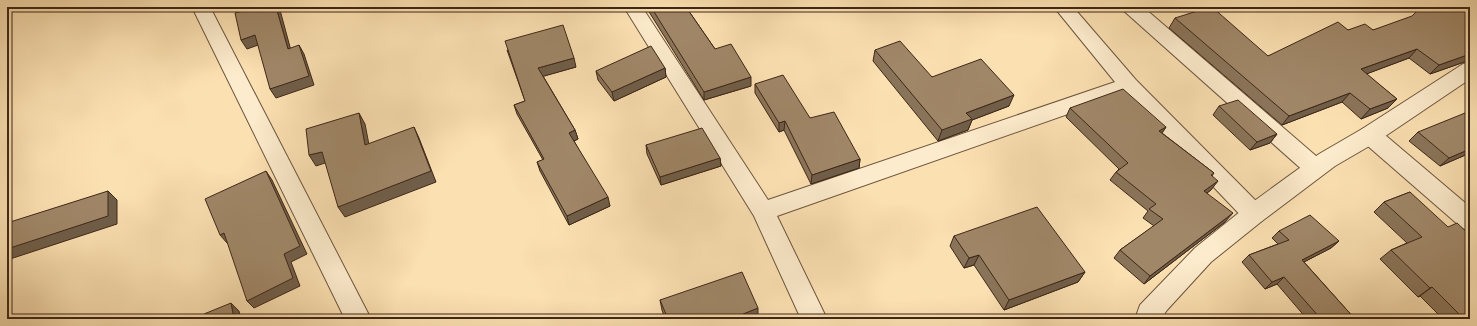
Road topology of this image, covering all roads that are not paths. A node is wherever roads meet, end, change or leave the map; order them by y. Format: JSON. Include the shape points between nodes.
{"nodes":[{"id":1,"x":201,"y":7,"type":"edge"},
{"id":2,"x":633,"y":7,"type":"edge"},
{"id":3,"x":1063,"y":7,"type":"edge"},
{"id":4,"x":1131,"y":7,"type":"edge"},
{"id":5,"x":1470,"y":69,"type":"edge"},
{"id":6,"x":1129,"y":85,"type":"junction"},
{"id":7,"x":1370,"y":135,"type":"junction"},
{"id":8,"x":1316,"y":168,"type":"junction"},
{"id":9,"x":762,"y":210,"type":"junction"},
{"id":10,"x":1254,"y":214,"type":"junction"},
{"id":11,"x":1470,"y":221,"type":"edge"},
{"id":12,"x":358,"y":319,"type":"edge"},
{"id":13,"x":814,"y":319,"type":"edge"},
{"id":14,"x":1148,"y":319,"type":"edge"}],
"edges":[{"from":1,"to":12,"type":"street"},
{"from":2,"to":9,"type":"street"},
{"from":3,"to":6,"type":"street"},
{"from":4,"to":8,"type":"street"},
{"from":5,"to":7,"type":"street"},
{"from":6,"to":9,"type":"street"},
{"from":6,"to":10,"type":"street"},
{"from":7,"to":8,"type":"street"},
{"from":7,"to":11,"type":"street"},
{"from":8,"to":10,"type":"street"},
{"from":9,"to":13,"type":"street"},
{"from":10,"to":14,"type":"street","via":[[1203,255],[1158,302],[1149,313]]}]}
